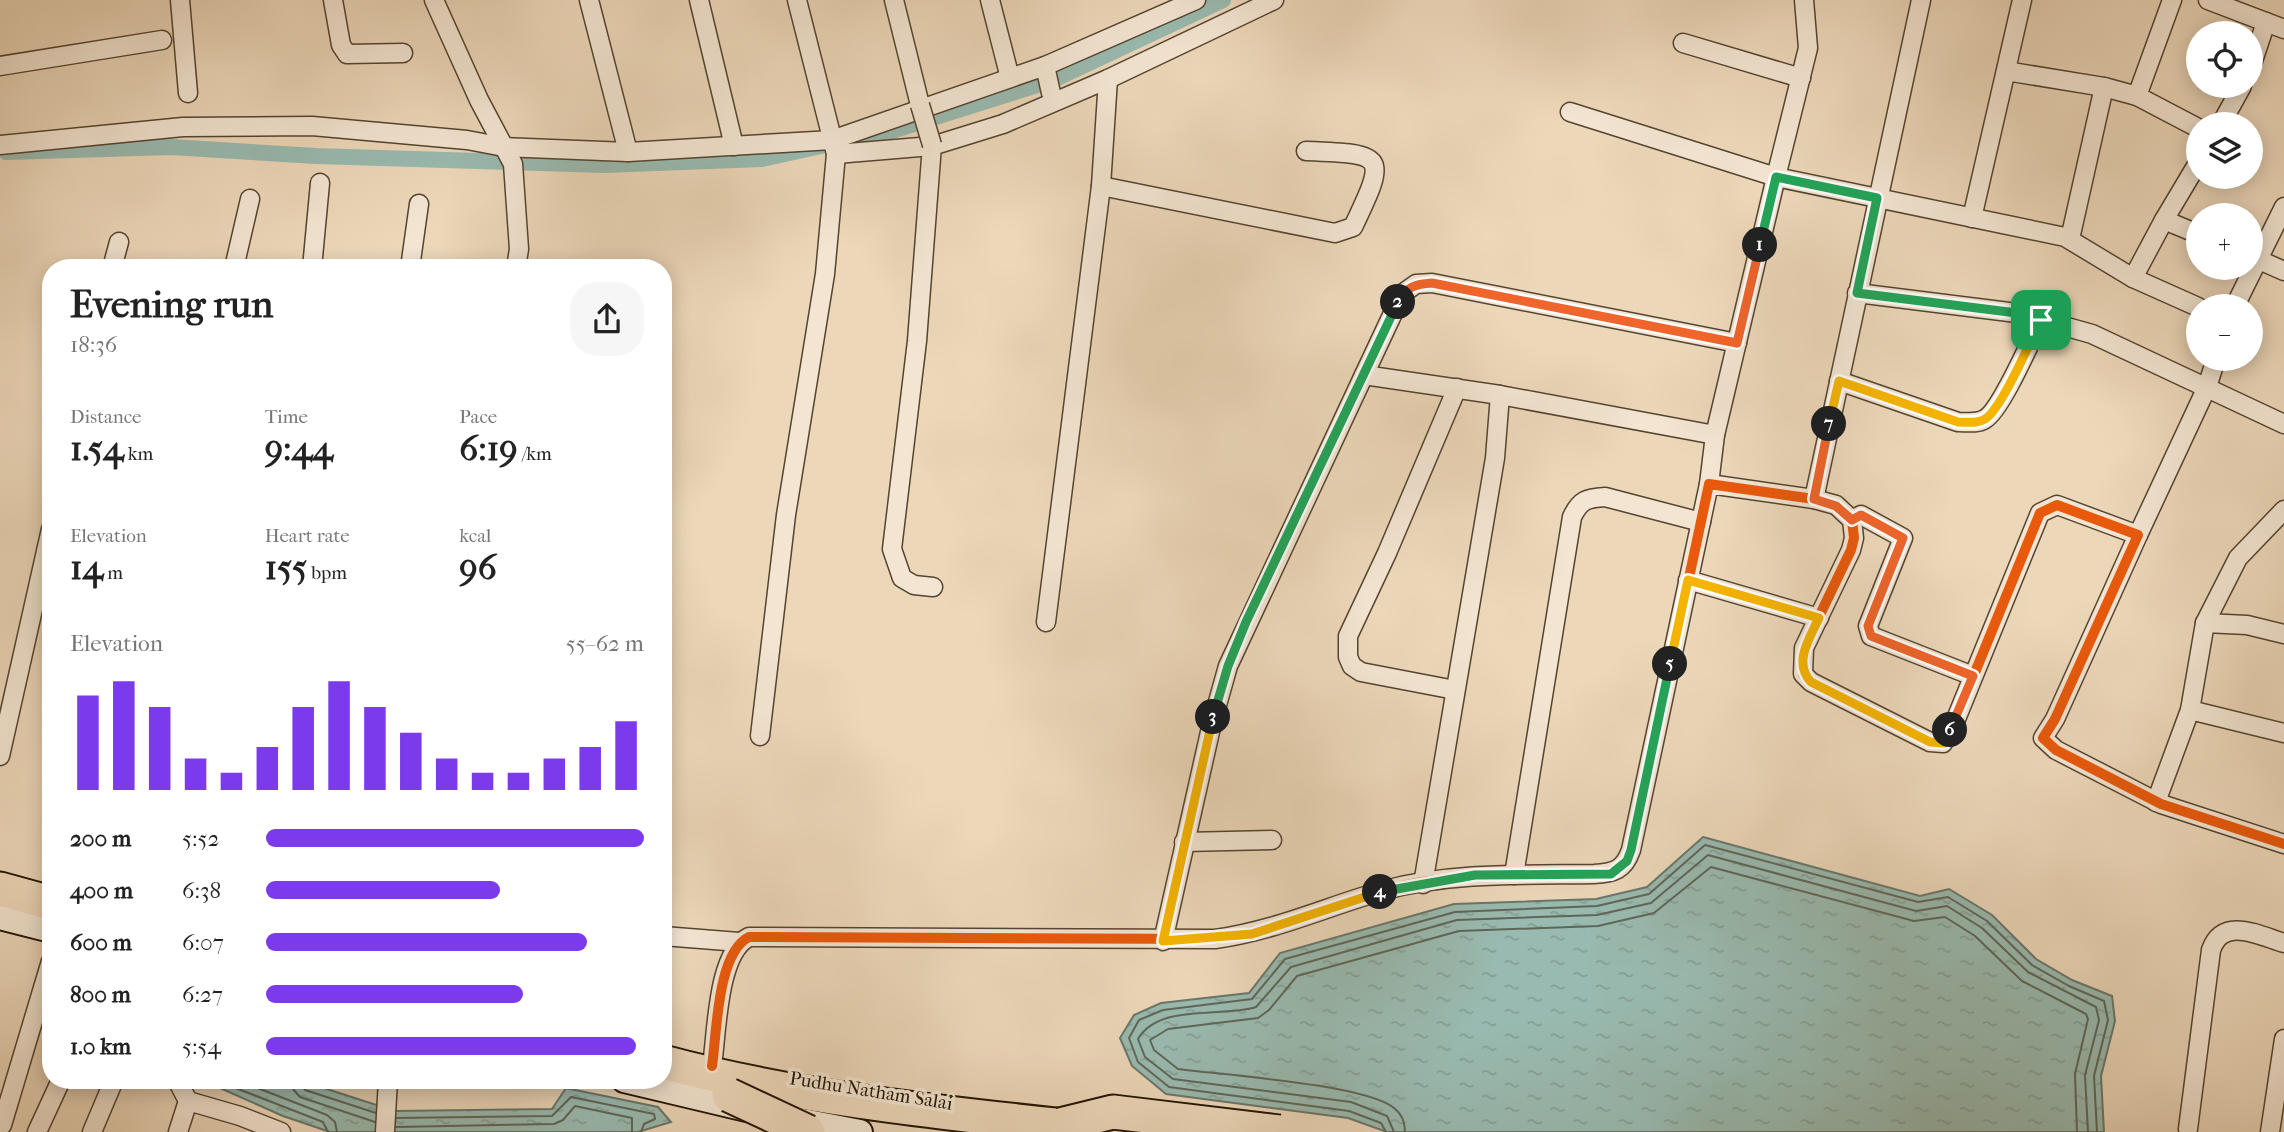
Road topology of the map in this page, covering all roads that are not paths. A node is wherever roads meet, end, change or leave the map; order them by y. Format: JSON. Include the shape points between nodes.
{"nodes":[{"id":1,"x":180,"y":0,"type":"edge"},
{"id":2,"x":333,"y":0,"type":"edge"},
{"id":3,"x":434,"y":0,"type":"edge"},
{"id":4,"x":589,"y":0,"type":"edge"},
{"id":5,"x":699,"y":0,"type":"edge"},
{"id":6,"x":797,"y":0,"type":"edge"},
{"id":7,"x":894,"y":0,"type":"edge"},
{"id":8,"x":990,"y":0,"type":"edge"},
{"id":9,"x":1196,"y":0,"type":"edge"},
{"id":10,"x":1275,"y":0,"type":"edge"},
{"id":11,"x":1804,"y":0,"type":"edge"},
{"id":12,"x":1921,"y":0,"type":"edge"},
{"id":13,"x":2022,"y":0,"type":"edge"},
{"id":14,"x":2172,"y":0,"type":"edge"},
{"id":15,"x":2208,"y":0,"type":"edge"},
{"id":16,"x":2266,"y":22,"type":"junction"},
{"id":17,"x":2284,"y":29,"type":"edge"},
{"id":18,"x":2263,"y":31,"type":"edge"},
{"id":19,"x":162,"y":40,"type":"dead end"},
{"id":20,"x":1683,"y":43,"type":"dead end"},
{"id":21,"x":403,"y":53,"type":"dead end"},
{"id":22,"x":0,"y":66,"type":"edge"},
{"id":23,"x":1046,"y":70,"type":"junction"},
{"id":24,"x":2006,"y":71,"type":"junction"},
{"id":25,"x":1010,"y":78,"type":"junction"},
{"id":26,"x":1801,"y":78,"type":"junction"},
{"id":27,"x":1108,"y":79,"type":"junction"},
{"id":28,"x":2104,"y":87,"type":"junction"},
{"id":29,"x":188,"y":93,"type":"dead end"},
{"id":30,"x":1051,"y":93,"type":"dead end"},
{"id":31,"x":2137,"y":96,"type":"junction"},
{"id":32,"x":1570,"y":112,"type":"dead end"},
{"id":33,"x":2186,"y":122,"type":"edge"},
{"id":34,"x":0,"y":145,"type":"edge"},
{"id":35,"x":734,"y":146,"type":"junction"},
{"id":36,"x":932,"y":146,"type":"junction"},
{"id":37,"x":834,"y":147,"type":"junction"},
{"id":38,"x":1306,"y":151,"type":"dead end"},
{"id":39,"x":628,"y":152,"type":"junction"},
{"id":40,"x":507,"y":153,"type":"junction"},
{"id":41,"x":1776,"y":177,"type":"junction"},
{"id":42,"x":320,"y":183,"type":"dead end"},
{"id":43,"x":2186,"y":183,"type":"edge"},
{"id":44,"x":1101,"y":186,"type":"junction"},
{"id":45,"x":1877,"y":198,"type":"junction"},
{"id":46,"x":250,"y":200,"type":"dead end"},
{"id":47,"x":419,"y":204,"type":"dead end"},
{"id":48,"x":2284,"y":206,"type":"edge"},
{"id":49,"x":1972,"y":218,"type":"junction"},
{"id":50,"x":2164,"y":220,"type":"junction"},
{"id":51,"x":2186,"y":229,"type":"edge"},
{"id":52,"x":2070,"y":239,"type":"junction"},
{"id":53,"x":119,"y":242,"type":"dead end"},
{"id":54,"x":2263,"y":242,"type":"edge"},
{"id":55,"x":115,"y":259,"type":"edge"},
{"id":56,"x":236,"y":259,"type":"edge"},
{"id":57,"x":313,"y":259,"type":"edge"},
{"id":58,"x":411,"y":259,"type":"edge"},
{"id":59,"x":517,"y":259,"type":"edge"},
{"id":60,"x":2263,"y":261,"type":"edge"},
{"id":61,"x":2284,"y":271,"type":"edge"},
{"id":62,"x":2133,"y":278,"type":"junction"},
{"id":63,"x":1857,"y":293,"type":"junction"},
{"id":64,"x":2186,"y":302,"type":"edge"},
{"id":65,"x":2041,"y":320,"type":"junction"},
{"id":66,"x":1737,"y":343,"type":"junction"},
{"id":67,"x":2212,"y":371,"type":"edge"},
{"id":68,"x":1364,"y":375,"type":"junction"},
{"id":69,"x":1839,"y":381,"type":"junction"},
{"id":70,"x":2207,"y":387,"type":"junction"},
{"id":71,"x":1457,"y":388,"type":"junction"},
{"id":72,"x":1500,"y":395,"type":"junction"},
{"id":73,"x":2284,"y":424,"type":"edge"},
{"id":74,"x":1715,"y":435,"type":"junction"},
{"id":75,"x":1709,"y":484,"type":"junction"},
{"id":76,"x":1814,"y":499,"type":"junction"},
{"id":77,"x":2284,"y":510,"type":"edge"},
{"id":78,"x":1852,"y":520,"type":"junction"},
{"id":79,"x":1701,"y":522,"type":"junction"},
{"id":80,"x":2138,"y":535,"type":"junction"},
{"id":81,"x":42,"y":576,"type":"edge"},
{"id":82,"x":1688,"y":580,"type":"junction"},
{"id":83,"x":933,"y":587,"type":"dead end"},
{"id":84,"x":1819,"y":618,"type":"junction"},
{"id":85,"x":1046,"y":622,"type":"dead end"},
{"id":86,"x":2205,"y":623,"type":"junction"},
{"id":87,"x":2284,"y":634,"type":"edge"},
{"id":88,"x":1973,"y":676,"type":"junction"},
{"id":89,"x":1455,"y":690,"type":"junction"},
{"id":90,"x":2190,"y":710,"type":"junction"},
{"id":91,"x":2284,"y":733,"type":"edge"},
{"id":92,"x":760,"y":736,"type":"dead end"},
{"id":93,"x":0,"y":756,"type":"edge"},
{"id":94,"x":2157,"y":803,"type":"junction"},
{"id":95,"x":1272,"y":840,"type":"dead end"},
{"id":96,"x":1184,"y":842,"type":"junction"},
{"id":97,"x":2284,"y":844,"type":"edge"},
{"id":98,"x":1514,"y":875,"type":"junction"},
{"id":99,"x":0,"y":880,"type":"edge"},
{"id":100,"x":1423,"y":884,"type":"junction"},
{"id":101,"x":0,"y":889,"type":"edge"},
{"id":102,"x":42,"y":891,"type":"edge"},
{"id":103,"x":42,"y":901,"type":"edge"},
{"id":104,"x":0,"y":907,"type":"edge"},
{"id":105,"x":0,"y":917,"type":"edge"},
{"id":106,"x":42,"y":917,"type":"edge"},
{"id":107,"x":42,"y":928,"type":"edge"},
{"id":108,"x":672,"y":937,"type":"edge"},
{"id":109,"x":1163,"y":941,"type":"junction"},
{"id":110,"x":739,"y":942,"type":"junction"},
{"id":111,"x":2284,"y":943,"type":"edge"},
{"id":112,"x":42,"y":991,"type":"edge"},
{"id":113,"x":2284,"y":1039,"type":"edge"},
{"id":114,"x":672,"y":1056,"type":"edge"},
{"id":115,"x":672,"y":1064,"type":"edge"},
{"id":116,"x":712,"y":1066,"type":"junction"},
{"id":117,"x":672,"y":1082,"type":"edge"},
{"id":118,"x":57,"y":1089,"type":"edge"},
{"id":119,"x":110,"y":1089,"type":"edge"},
{"id":120,"x":182,"y":1089,"type":"edge"},
{"id":121,"x":387,"y":1089,"type":"edge"},
{"id":122,"x":659,"y":1089,"type":"edge"},
{"id":123,"x":729,"y":1095,"type":"junction"},
{"id":124,"x":188,"y":1101,"type":"junction"},
{"id":125,"x":2,"y":1125,"type":"dead end"},
{"id":126,"x":1060,"y":1125,"type":"junction"},
{"id":127,"x":2188,"y":1129,"type":"dead end"},
{"id":128,"x":819,"y":1130,"type":"edge"},
{"id":129,"x":37,"y":1132,"type":"edge"},
{"id":130,"x":92,"y":1132,"type":"edge"},
{"id":131,"x":178,"y":1132,"type":"edge"},
{"id":132,"x":281,"y":1132,"type":"edge"},
{"id":133,"x":385,"y":1132,"type":"edge"},
{"id":134,"x":860,"y":1132,"type":"edge"},
{"id":135,"x":945,"y":1132,"type":"edge"},
{"id":136,"x":1119,"y":1132,"type":"edge"},
{"id":137,"x":1207,"y":1132,"type":"edge"},
{"id":138,"x":1279,"y":1132,"type":"edge"},
{"id":139,"x":2270,"y":1132,"type":"edge"}],
"edges":[{"from":1,"to":29,"type":"street"},
{"from":2,"to":21,"type":"street","via":[[341,45],[347,54]]},
{"from":3,"to":40,"type":"street"},
{"from":4,"to":39,"type":"street"},
{"from":5,"to":35,"type":"street"},
{"from":6,"to":37,"type":"street"},
{"from":7,"to":36,"type":"street","bridge":true},
{"from":8,"to":25,"type":"street"},
{"from":9,"to":23,"type":"street"},
{"from":10,"to":27,"type":"street"},
{"from":11,"to":26,"type":"street","via":[[1808,48]]},
{"from":12,"to":45,"type":"street"},
{"from":13,"to":24,"type":"street"},
{"from":14,"to":31,"type":"street"},
{"from":15,"to":16,"type":"street"},
{"from":16,"to":17,"type":"street"},
{"from":16,"to":18,"type":"street"},
{"from":19,"to":22,"type":"street"},
{"from":20,"to":26,"type":"street"},
{"from":23,"to":25,"type":"street"},
{"from":23,"to":30,"type":"street"},
{"from":24,"to":28,"type":"street"},
{"from":24,"to":49,"type":"street"},
{"from":25,"to":37,"type":"street"},
{"from":26,"to":41,"type":"street"},
{"from":27,"to":36,"type":"street","via":[[1003,124]]},
{"from":27,"to":44,"type":"street"},
{"from":28,"to":31,"type":"street"},
{"from":28,"to":52,"type":"street"},
{"from":31,"to":33,"type":"street"},
{"from":32,"to":41,"type":"street"},
{"from":34,"to":40,"type":"street","via":[[183,127],[312,126],[467,140]]},
{"from":35,"to":37,"type":"street"},
{"from":35,"to":39,"type":"street"},
{"from":36,"to":37,"type":"street"},
{"from":36,"to":83,"type":"street","via":[[917,341],[892,549],[902,578]]},
{"from":37,"to":92,"type":"street","via":[[825,274],[786,515]]},
{"from":38,"to":44,"type":"street","via":[[1359,153],[1369,158],[1376,170],[1376,180],[1347,231],[1335,233]]},
{"from":39,"to":40,"type":"street"},
{"from":40,"to":59,"type":"street"},
{"from":41,"to":45,"type":"street"},
{"from":41,"to":66,"type":"street"},
{"from":42,"to":57,"type":"street"},
{"from":43,"to":50,"type":"street"},
{"from":44,"to":85,"type":"street"},
{"from":45,"to":49,"type":"street"},
{"from":45,"to":63,"type":"street"},
{"from":46,"to":56,"type":"street"},
{"from":47,"to":58,"type":"street"},
{"from":48,"to":54,"type":"street"},
{"from":49,"to":52,"type":"street"},
{"from":50,"to":51,"type":"street"},
{"from":50,"to":62,"type":"street"},
{"from":52,"to":62,"type":"street"},
{"from":53,"to":55,"type":"street"},
{"from":60,"to":61,"type":"street"},
{"from":62,"to":64,"type":"street"},
{"from":63,"to":65,"type":"street"},
{"from":63,"to":69,"type":"street"},
{"from":65,"to":69,"type":"street","via":[[1996,406],[1986,419],[1974,423],[1958,422]]},
{"from":65,"to":70,"type":"street","via":[[2092,334]]},
{"from":66,"to":68,"type":"street","via":[[1432,283],[1416,284],[1402,294]]},
{"from":66,"to":74,"type":"street"},
{"from":67,"to":70,"type":"street"},
{"from":68,"to":71,"type":"street"},
{"from":68,"to":96,"type":"street","via":[[1228,666]]},
{"from":69,"to":76,"type":"street"},
{"from":70,"to":73,"type":"street"},
{"from":70,"to":80,"type":"street"},
{"from":71,"to":72,"type":"street"},
{"from":71,"to":89,"type":"street","via":[[1353,624],[1348,648],[1352,666],[1361,672]]},
{"from":72,"to":74,"type":"street"},
{"from":72,"to":89,"type":"street","via":[[1494,458]]},
{"from":74,"to":75,"type":"street"},
{"from":75,"to":76,"type":"street"},
{"from":75,"to":79,"type":"street"},
{"from":76,"to":78,"type":"street","via":[[1836,506]]},
{"from":77,"to":86,"type":"street","via":[[2238,558]]},
{"from":78,"to":84,"type":"street","via":[[1851,550]]},
{"from":78,"to":88,"type":"street","via":[[1861,515],[1903,538],[1868,626],[1871,636]]},
{"from":79,"to":82,"type":"street"},
{"from":79,"to":98,"type":"street","via":[[1605,497],[1577,506]]},
{"from":80,"to":88,"type":"street","via":[[2057,505],[2040,513]]},
{"from":80,"to":94,"type":"street","via":[[2043,738],[2056,750]]},
{"from":81,"to":93,"type":"street"},
{"from":82,"to":84,"type":"street"},
{"from":82,"to":98,"type":"street","via":[[1627,861],[1611,874]]},
{"from":84,"to":88,"type":"street","via":[[1804,648],[1803,674],[1930,742],[1944,743]]},
{"from":86,"to":87,"type":"street","via":[[2247,625]]},
{"from":86,"to":90,"type":"street"},
{"from":89,"to":100,"type":"street"},
{"from":90,"to":91,"type":"street"},
{"from":90,"to":94,"type":"street"},
{"from":94,"to":97,"type":"street"},
{"from":95,"to":96,"type":"street"},
{"from":96,"to":109,"type":"street"},
{"from":98,"to":100,"type":"street","via":[[1475,875]]},
{"from":99,"to":102,"type":"main road"},
{"from":100,"to":109,"type":"street","via":[[1387,890],[1252,934]]},
{"from":101,"to":103,"type":"highway"},
{"from":104,"to":106,"type":"highway"},
{"from":105,"to":107,"type":"main road"},
{"from":108,"to":110,"type":"street"},
{"from":109,"to":110,"type":"street","via":[[857,940],[770,935]]},
{"from":110,"to":116,"type":"street","via":[[724,982]]},
{"from":111,"to":127,"type":"street","via":[[2237,929],[2216,937]]},
{"from":112,"to":125,"type":"street"},
{"from":113,"to":139,"type":"street"},
{"from":114,"to":116,"type":"main road","name":"Pudhu Natham Salai"},
{"from":115,"to":126,"type":"highway","via":[[865,1102]]},
{"from":116,"to":137,"type":"main road","name":"Pudhu Natham Salai","via":[[1031,1115]]},
{"from":117,"to":123,"type":"highway"},
{"from":118,"to":129,"type":"street"},
{"from":119,"to":130,"type":"street"},
{"from":120,"to":124,"type":"street"},
{"from":121,"to":133,"type":"street"},
{"from":122,"to":128,"type":"main road","name":"Pudhu Natham Salai"},
{"from":123,"to":128,"type":"highway","bridge":true},
{"from":123,"to":135,"type":"highway","bridge":true},
{"from":124,"to":131,"type":"street"},
{"from":124,"to":132,"type":"street"},
{"from":126,"to":136,"type":"highway"},
{"from":126,"to":138,"type":"highway","bridge":true,"via":[[1114,1112]]},
{"from":128,"to":134,"type":"main road","name":"Pudhu Natham Salai"}]}
